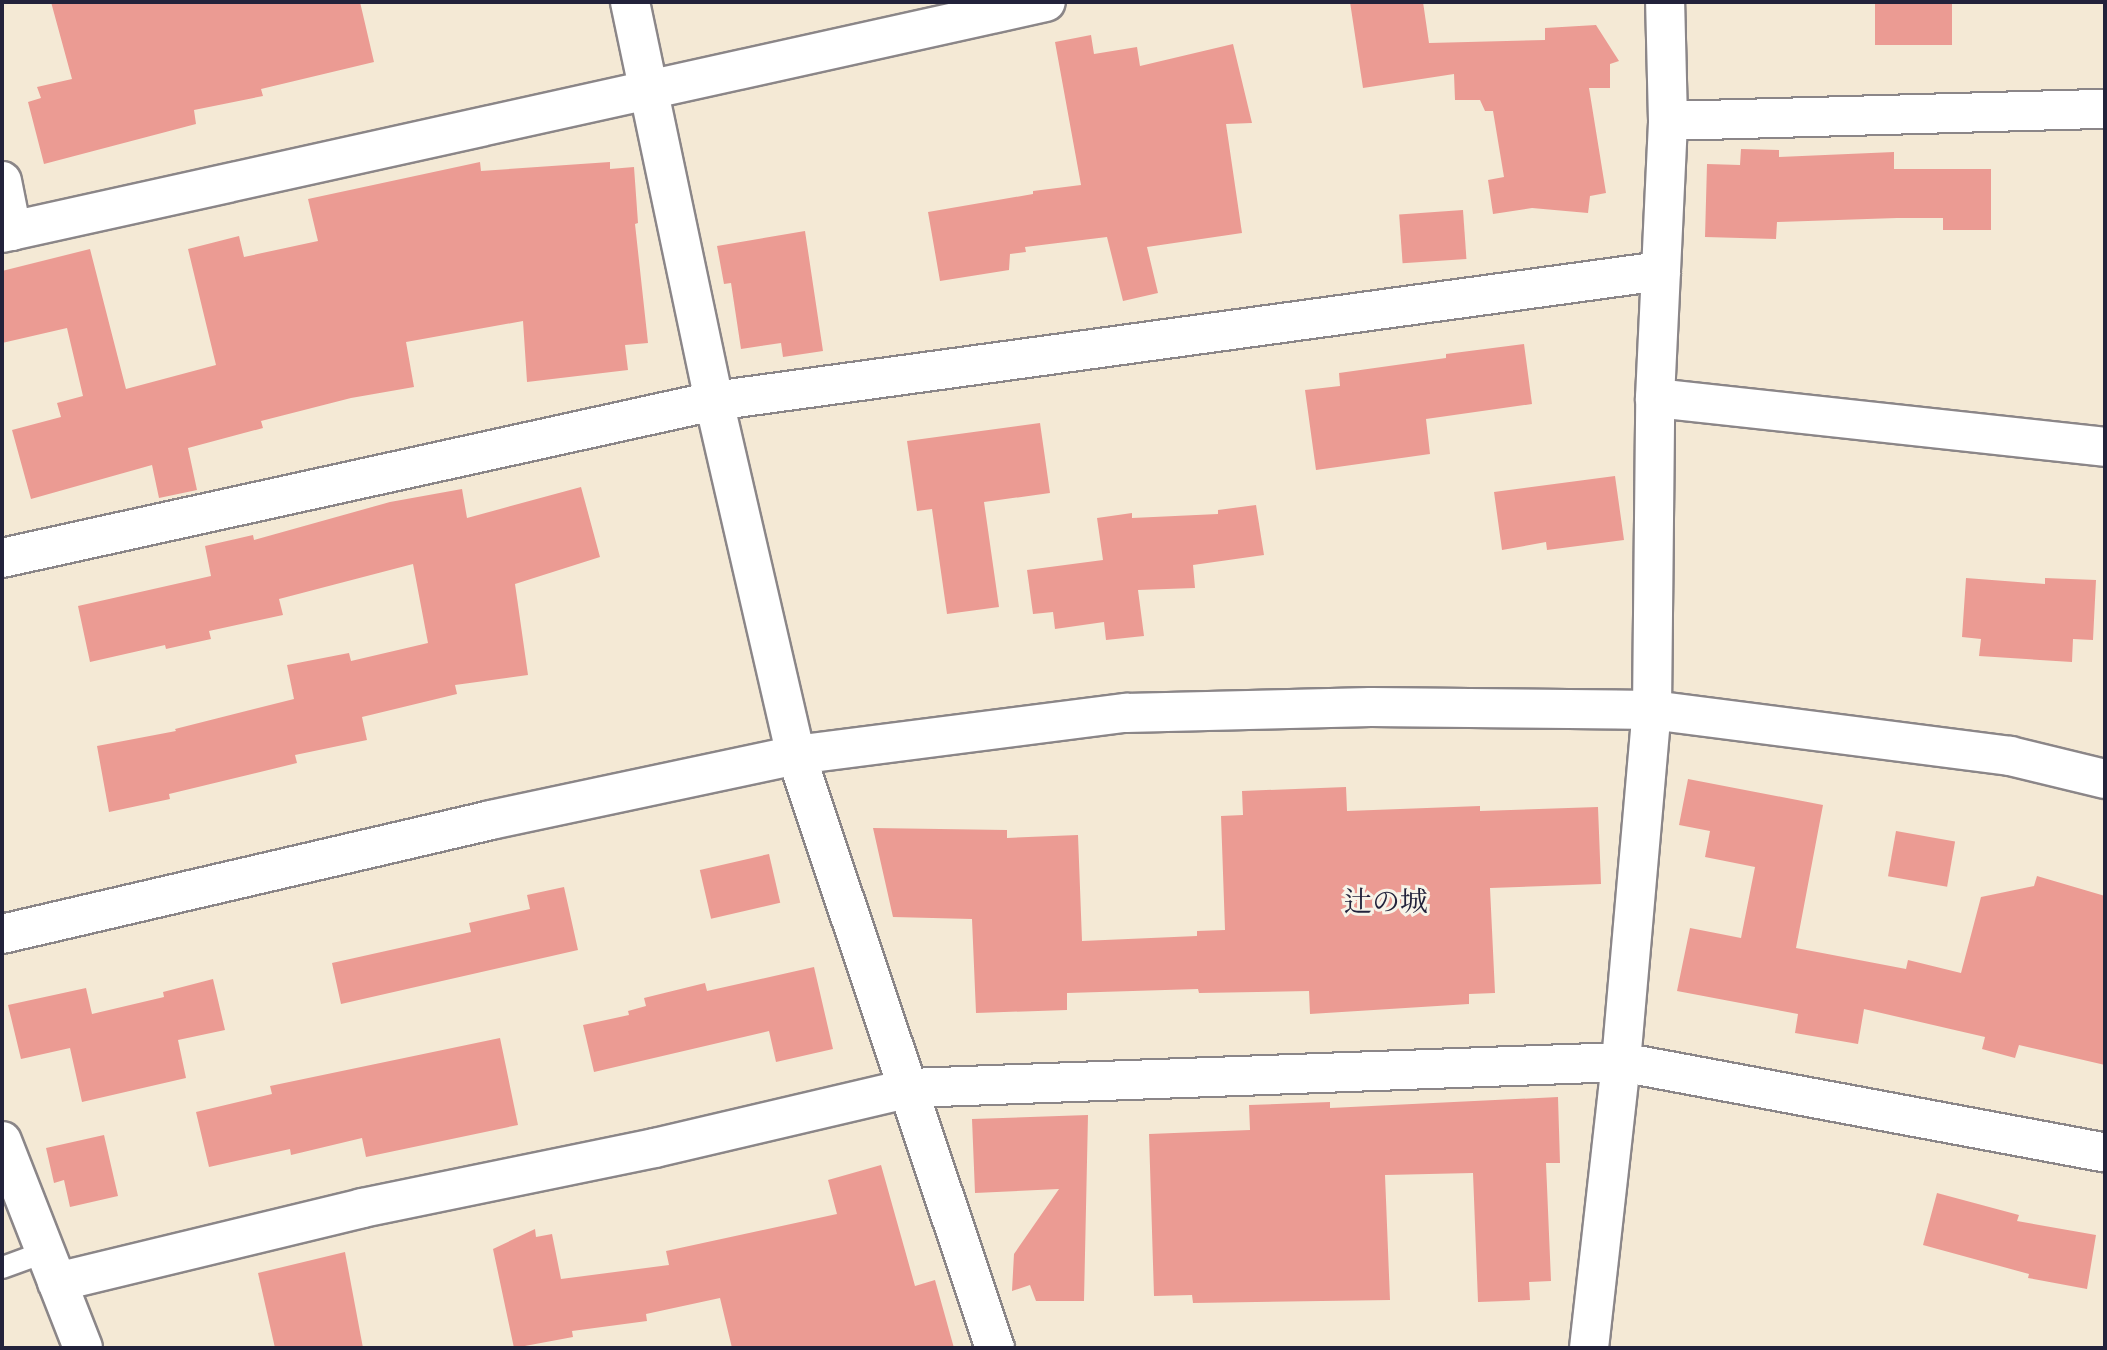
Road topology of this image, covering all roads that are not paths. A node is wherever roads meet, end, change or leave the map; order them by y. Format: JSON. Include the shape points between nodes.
{"nodes":[{"id":1,"x":630,"y":2,"type":"edge"},
{"id":2,"x":1046,"y":2,"type":"edge"},
{"id":3,"x":1665,"y":2,"type":"edge"},
{"id":4,"x":650,"y":88,"type":"junction"},
{"id":5,"x":2105,"y":109,"type":"edge"},
{"id":6,"x":1668,"y":121,"type":"junction"},
{"id":7,"x":2,"y":181,"type":"edge"},
{"id":8,"x":7,"y":232,"type":"edge"},
{"id":9,"x":1661,"y":271,"type":"junction"},
{"id":10,"x":1656,"y":398,"type":"junction"},
{"id":11,"x":714,"y":401,"type":"junction"},
{"id":12,"x":2105,"y":447,"type":"edge"},
{"id":13,"x":2,"y":558,"type":"edge"},
{"id":14,"x":1652,"y":710,"type":"junction"},
{"id":15,"x":796,"y":755,"type":"junction"},
{"id":16,"x":2105,"y":779,"type":"edge"},
{"id":17,"x":2,"y":934,"type":"edge"},
{"id":18,"x":1621,"y":1062,"type":"junction"},
{"id":19,"x":910,"y":1087,"type":"junction"},
{"id":20,"x":2,"y":1141,"type":"edge"},
{"id":21,"x":2105,"y":1153,"type":"edge"},
{"id":22,"x":2,"y":1267,"type":"edge"},
{"id":23,"x":52,"y":1267,"type":"junction"},
{"id":24,"x":83,"y":1348,"type":"edge"},
{"id":25,"x":995,"y":1348,"type":"edge"},
{"id":26,"x":1589,"y":1348,"type":"edge"}],
"edges":[{"from":1,"to":4,"type":"street"},
{"from":2,"to":4,"type":"street"},
{"from":3,"to":6,"type":"street"},
{"from":4,"to":8,"type":"street"},
{"from":4,"to":11,"type":"street"},
{"from":5,"to":6,"type":"street"},
{"from":6,"to":9,"type":"street"},
{"from":7,"to":8,"type":"street"},
{"from":9,"to":10,"type":"street"},
{"from":9,"to":11,"type":"street"},
{"from":10,"to":12,"type":"street"},
{"from":10,"to":14,"type":"street"},
{"from":11,"to":13,"type":"street"},
{"from":11,"to":15,"type":"street"},
{"from":14,"to":15,"type":"street","via":[[1371,706],[1126,713]]},
{"from":14,"to":16,"type":"street","via":[[2010,756]]},
{"from":14,"to":18,"type":"street"},
{"from":15,"to":17,"type":"street","via":[[491,820]]},
{"from":15,"to":19,"type":"street"},
{"from":18,"to":19,"type":"street"},
{"from":18,"to":21,"type":"street"},
{"from":18,"to":26,"type":"street"},
{"from":19,"to":23,"type":"street","via":[[655,1148]]},
{"from":19,"to":25,"type":"street"},
{"from":20,"to":23,"type":"street"},
{"from":22,"to":23,"type":"lane"},
{"from":23,"to":24,"type":"street"}]}
